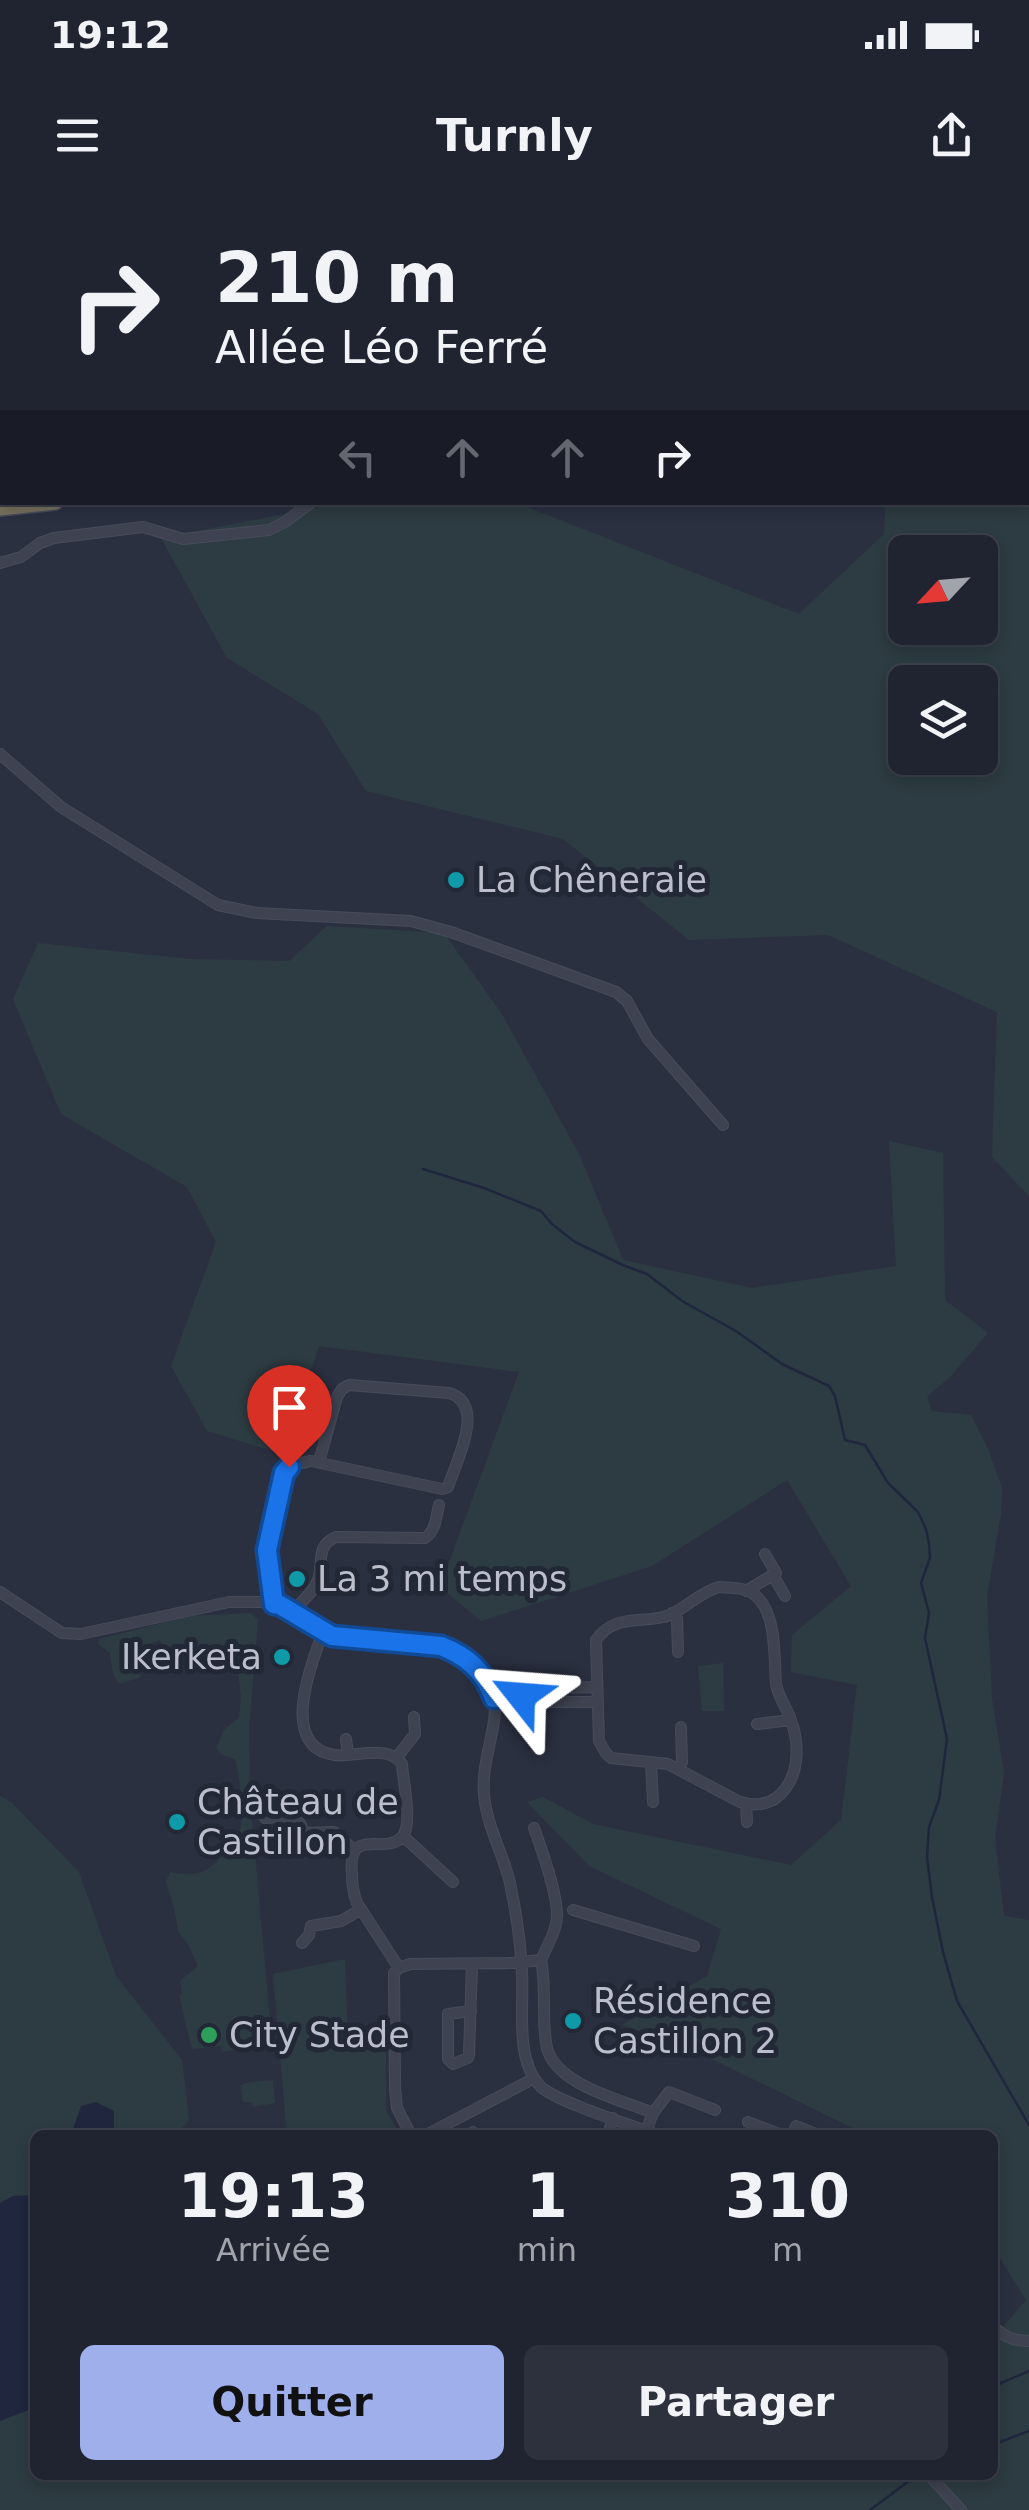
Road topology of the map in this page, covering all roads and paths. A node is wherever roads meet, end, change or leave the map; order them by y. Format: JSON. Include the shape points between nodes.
{"nodes":[{"id":1,"x":28,"y":505,"type":"edge"},
{"id":2,"x":308,"y":505,"type":"edge"},
{"id":3,"x":0,"y":508,"type":"edge"},
{"id":4,"x":0,"y":563,"type":"edge"},
{"id":5,"x":0,"y":754,"type":"edge"},
{"id":6,"x":723,"y":1125,"type":"dead end"},
{"id":7,"x":319,"y":1462,"type":"junction"},
{"id":8,"x":439,"y":1505,"type":"dead end"},
{"id":9,"x":765,"y":1554,"type":"dead end"},
{"id":10,"x":773,"y":1575,"type":"junction"},
{"id":11,"x":746,"y":1590,"type":"junction"},
{"id":12,"x":0,"y":1592,"type":"edge"},
{"id":13,"x":785,"y":1596,"type":"dead end"},
{"id":14,"x":274,"y":1604,"type":"junction"},
{"id":15,"x":292,"y":1612,"type":"junction"},
{"id":16,"x":672,"y":1613,"type":"junction"},
{"id":17,"x":323,"y":1632,"type":"junction"},
{"id":18,"x":678,"y":1652,"type":"dead end"},
{"id":19,"x":598,"y":1687,"type":"junction"},
{"id":20,"x":569,"y":1694,"type":"junction"},
{"id":21,"x":494,"y":1698,"type":"junction"},
{"id":22,"x":598,"y":1702,"type":"junction"},
{"id":23,"x":414,"y":1717,"type":"dead end"},
{"id":24,"x":791,"y":1720,"type":"junction"},
{"id":25,"x":757,"y":1724,"type":"dead end"},
{"id":26,"x":681,"y":1727,"type":"dead end"},
{"id":27,"x":346,"y":1739,"type":"dead end"},
{"id":28,"x":348,"y":1755,"type":"junction"},
{"id":29,"x":397,"y":1757,"type":"junction"},
{"id":30,"x":651,"y":1762,"type":"junction"},
{"id":31,"x":679,"y":1768,"type":"junction"},
{"id":32,"x":653,"y":1802,"type":"dead end"},
{"id":33,"x":746,"y":1804,"type":"junction"},
{"id":34,"x":265,"y":1818,"type":"dead end"},
{"id":35,"x":747,"y":1822,"type":"dead end"},
{"id":36,"x":534,"y":1828,"type":"dead end"},
{"id":37,"x":403,"y":1836,"type":"junction"},
{"id":38,"x":354,"y":1850,"type":"junction"},
{"id":39,"x":454,"y":1882,"type":"dead end"},
{"id":40,"x":551,"y":1886,"type":"junction"},
{"id":41,"x":360,"y":1910,"type":"junction"},
{"id":42,"x":572,"y":1910,"type":"junction"},
{"id":43,"x":555,"y":1923,"type":"junction"},
{"id":44,"x":302,"y":1942,"type":"dead end"},
{"id":45,"x":694,"y":1946,"type":"dead end"},
{"id":46,"x":541,"y":1960,"type":"junction"},
{"id":47,"x":521,"y":1962,"type":"junction"},
{"id":48,"x":472,"y":1964,"type":"junction"},
{"id":49,"x":399,"y":1968,"type":"junction"},
{"id":50,"x":470,"y":2012,"type":"junction"},
{"id":51,"x":527,"y":2082,"type":"dead end"},
{"id":52,"x":716,"y":2110,"type":"dead end"},
{"id":53,"x":653,"y":2112,"type":"junction"},
{"id":54,"x":613,"y":2118,"type":"junction"},
{"id":55,"x":748,"y":2122,"type":"dead end"},
{"id":56,"x":408,"y":2130,"type":"edge"},
{"id":57,"x":436,"y":2130,"type":"edge"},
{"id":58,"x":609,"y":2130,"type":"edge"},
{"id":59,"x":646,"y":2130,"type":"joint"},
{"id":60,"x":769,"y":2130,"type":"edge"},
{"id":61,"x":998,"y":2331,"type":"edge"},
{"id":62,"x":1029,"y":2342,"type":"edge"},
{"id":63,"x":933,"y":2480,"type":"edge"},
{"id":64,"x":961,"y":2510,"type":"edge"}],
"edges":[{"from":1,"to":3,"type":"highway"},
{"from":2,"to":4,"type":"street","via":[[269,530],[183,539],[143,528],[54,538]]},
{"from":5,"to":6,"type":"street","via":[[62,808],[218,905],[411,921],[616,992]]},
{"from":7,"to":7,"type":"street","via":[[442,1490],[469,1423],[468,1409],[449,1393],[349,1385],[337,1396]]},
{"from":7,"to":14,"type":"street","via":[[284,1473],[267,1550]]},
{"from":8,"to":15,"type":"street","via":[[425,1538],[326,1542],[318,1580]]},
{"from":9,"to":10,"type":"street"},
{"from":10,"to":11,"type":"street"},
{"from":10,"to":13,"type":"street"},
{"from":11,"to":16,"type":"street","via":[[705,1591]]},
{"from":11,"to":24,"type":"street","via":[[770,1614],[776,1687]]},
{"from":12,"to":14,"type":"street","via":[[62,1633],[81,1634],[229,1602]]},
{"from":14,"to":15,"type":"street"},
{"from":15,"to":17,"type":"street"},
{"from":16,"to":18,"type":"street"},
{"from":16,"to":19,"type":"street","via":[[625,1620],[601,1633]]},
{"from":17,"to":21,"type":"street","via":[[441,1646],[480,1669]]},
{"from":17,"to":28,"type":"street","via":[[304,1692],[304,1728],[319,1750]]},
{"from":19,"to":20,"type":"street"},
{"from":19,"to":22,"type":"street"},
{"from":20,"to":21,"type":"street","via":[[552,1688],[542,1696]]},
{"from":20,"to":22,"type":"street"},
{"from":21,"to":47,"type":"street","via":[[486,1814],[510,1882]]},
{"from":22,"to":30,"type":"street","via":[[605,1752],[620,1761]]},
{"from":23,"to":29,"type":"street","via":[[415,1734]]},
{"from":24,"to":25,"type":"street"},
{"from":24,"to":33,"type":"street","via":[[796,1770],[788,1786],[766,1803]]},
{"from":26,"to":31,"type":"street"},
{"from":27,"to":28,"type":"street"},
{"from":28,"to":29,"type":"street"},
{"from":29,"to":37,"type":"street"},
{"from":30,"to":31,"type":"street"},
{"from":30,"to":32,"type":"street"},
{"from":31,"to":33,"type":"street"},
{"from":33,"to":35,"type":"street"},
{"from":34,"to":38,"type":"street","via":[[294,1817],[304,1833],[334,1832]]},
{"from":36,"to":40,"type":"street"},
{"from":37,"to":38,"type":"street"},
{"from":37,"to":39,"type":"street"},
{"from":38,"to":41,"type":"street","via":[[353,1895]]},
{"from":40,"to":42,"type":"street"},
{"from":40,"to":43,"type":"street"},
{"from":41,"to":44,"type":"street","via":[[310,1926]]},
{"from":41,"to":49,"type":"street"},
{"from":42,"to":43,"type":"street"},
{"from":42,"to":45,"type":"street"},
{"from":43,"to":46,"type":"street"},
{"from":46,"to":47,"type":"street"},
{"from":46,"to":53,"type":"street","via":[[548,2051],[556,2065],[568,2078]]},
{"from":47,"to":48,"type":"street"},
{"from":47,"to":54,"type":"street","via":[[524,2054],[540,2087]]},
{"from":48,"to":49,"type":"street"},
{"from":48,"to":50,"type":"street"},
{"from":49,"to":56,"type":"street","via":[[395,2088]]},
{"from":50,"to":50,"type":"street","via":[[469,2056],[454,2064],[448,2059],[448,2014]]},
{"from":51,"to":57,"type":"street"},
{"from":52,"to":53,"type":"street","via":[[669,2092]]},
{"from":53,"to":59,"type":"street"},
{"from":54,"to":58,"type":"street"},
{"from":54,"to":59,"type":"street"},
{"from":55,"to":60,"type":"street"},
{"from":61,"to":62,"type":"street"},
{"from":63,"to":64,"type":"street"}]}
